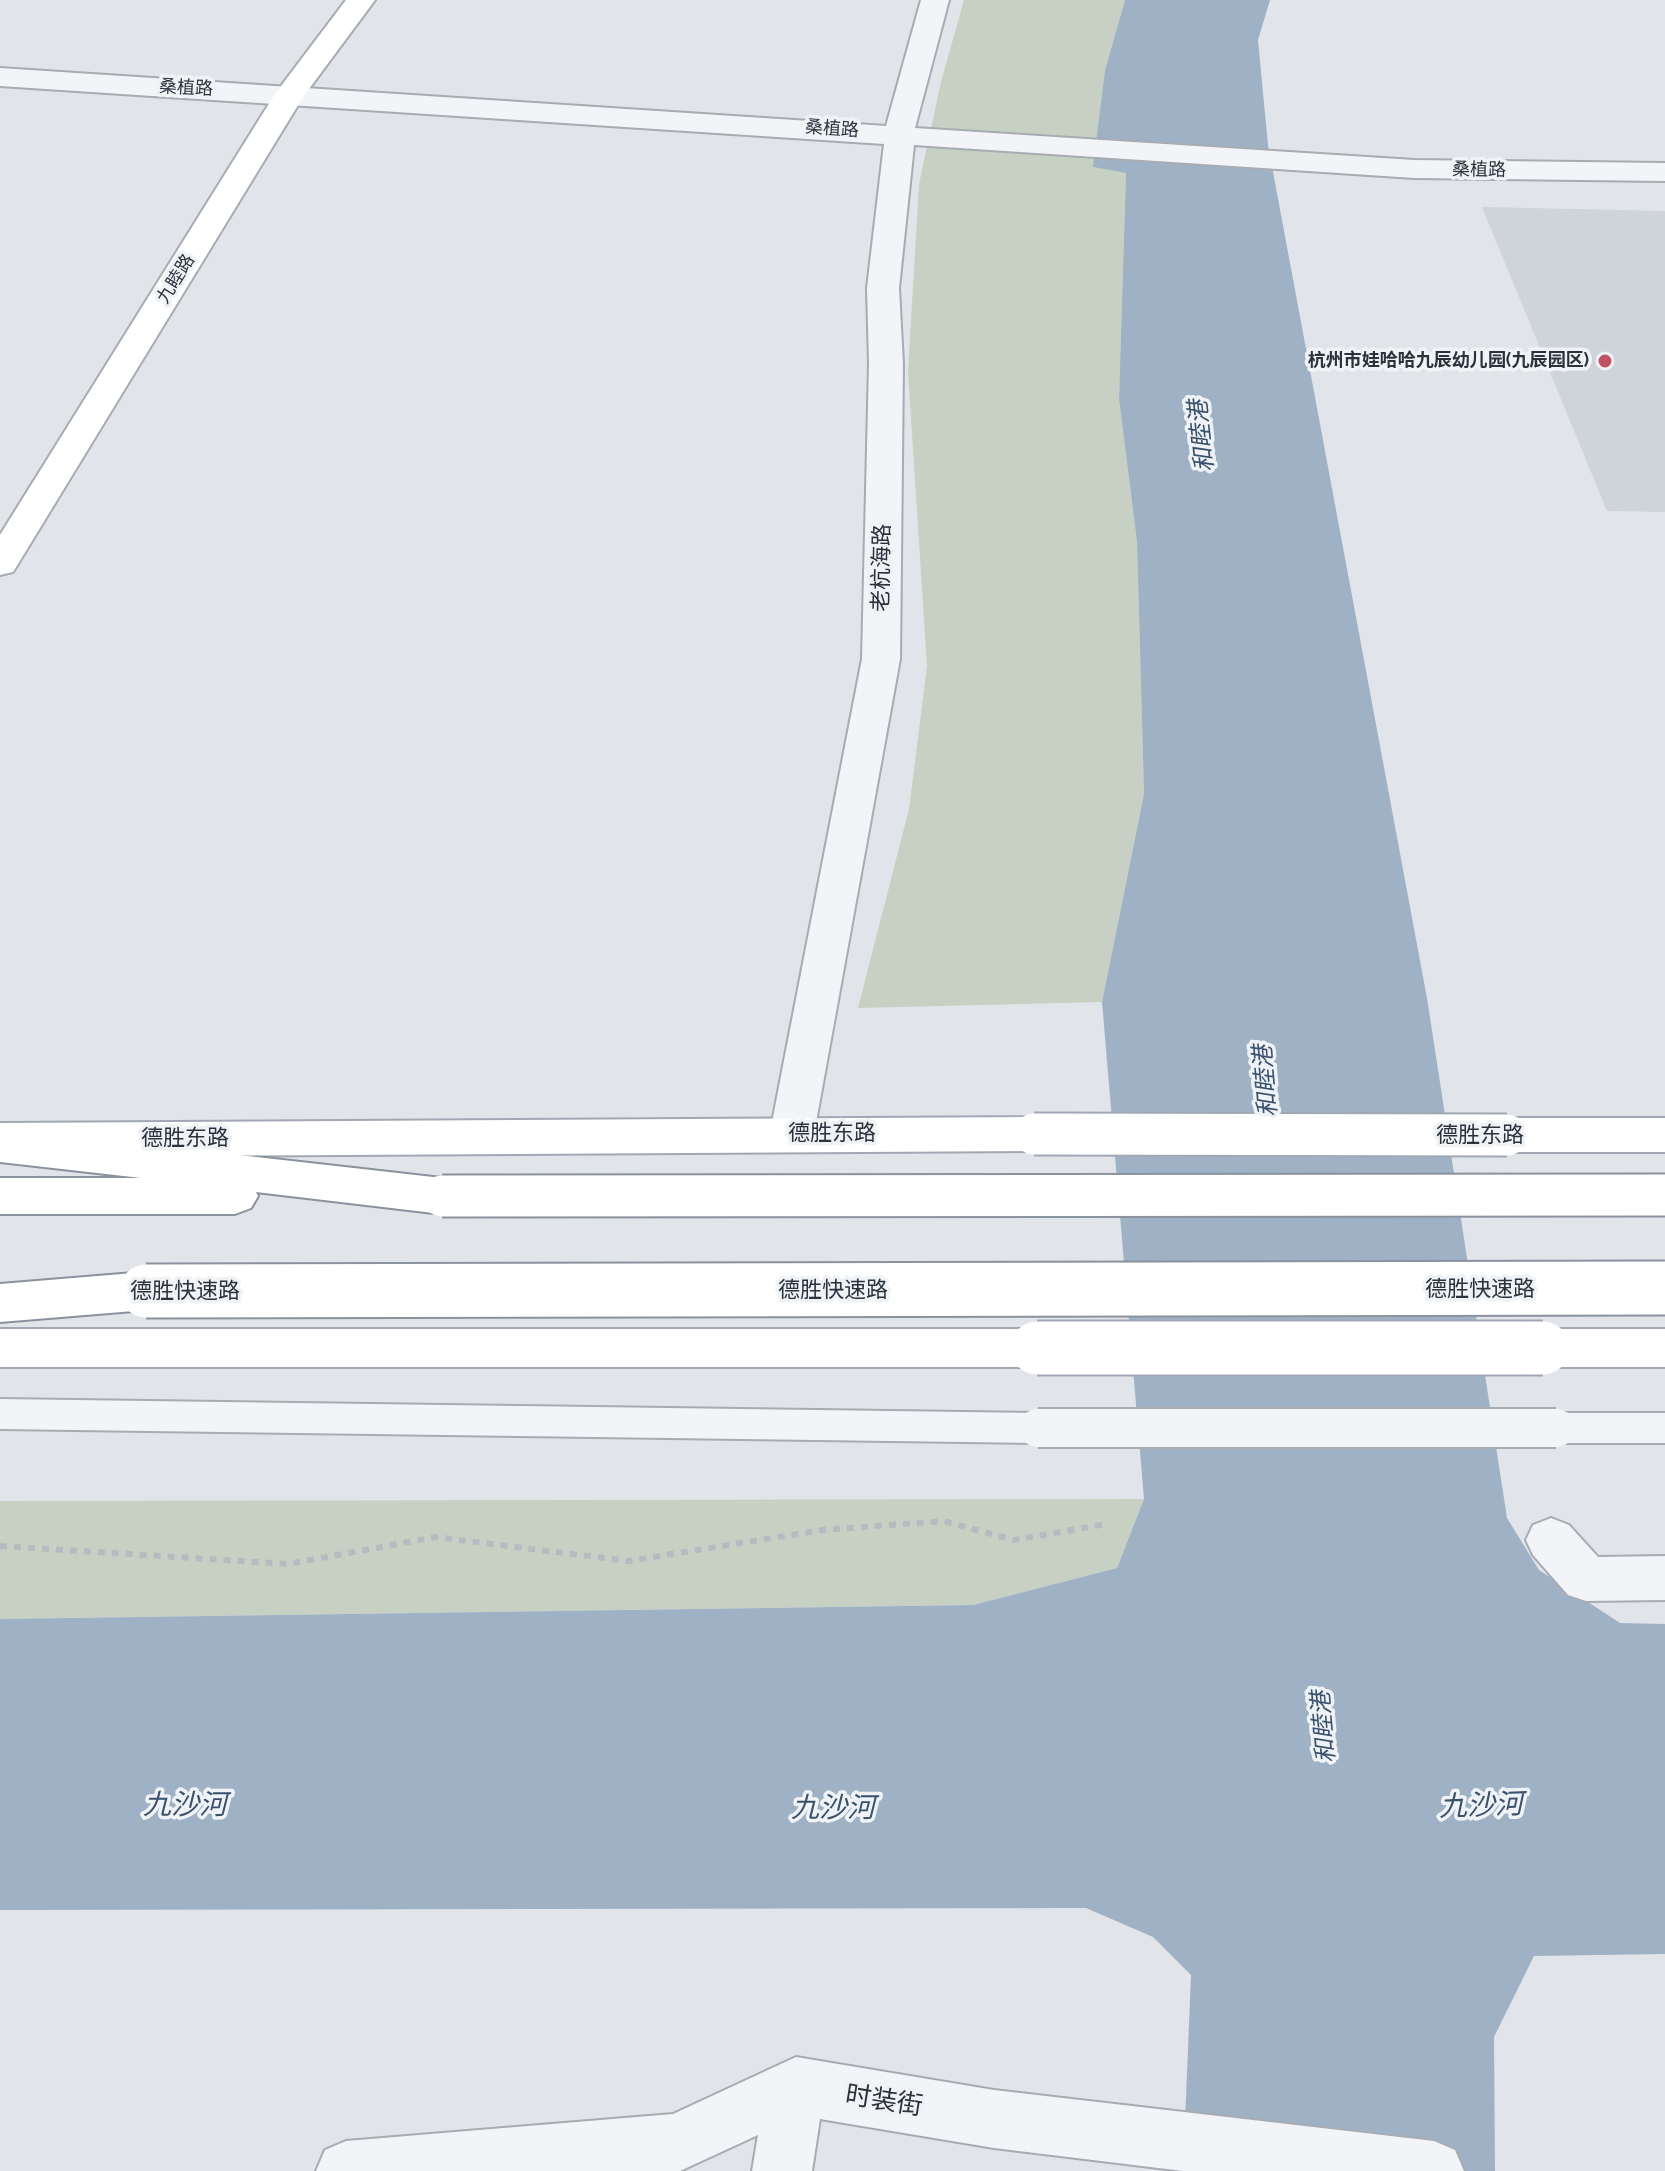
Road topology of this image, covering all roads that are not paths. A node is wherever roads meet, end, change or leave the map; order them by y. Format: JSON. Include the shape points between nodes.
{"nodes":[{"id":1,"x":361,"y":0,"type":"edge"},
{"id":2,"x":935,"y":0,"type":"edge"},
{"id":3,"x":0,"y":77,"type":"edge"},
{"id":4,"x":290,"y":94,"type":"junction"},
{"id":5,"x":899,"y":133,"type":"junction"},
{"id":6,"x":1665,"y":172,"type":"edge"},
{"id":7,"x":0,"y":564,"type":"edge"},
{"id":8,"x":792,"y":1133,"type":"junction"},
{"id":9,"x":1665,"y":1135,"type":"edge"},
{"id":10,"x":0,"y":1142,"type":"edge"},
{"id":11,"x":1665,"y":1195,"type":"edge"},
{"id":12,"x":0,"y":1196,"type":"edge"},
{"id":13,"x":442,"y":1196,"type":"junction"},
{"id":14,"x":1665,"y":1288,"type":"edge"},
{"id":15,"x":0,"y":1291,"type":"edge"},
{"id":16,"x":146,"y":1291,"type":"junction"},
{"id":17,"x":0,"y":1303,"type":"edge"},
{"id":18,"x":0,"y":1348,"type":"edge"},
{"id":19,"x":1665,"y":1348,"type":"edge"},
{"id":20,"x":0,"y":1414,"type":"edge"},
{"id":21,"x":1665,"y":1428,"type":"edge"},
{"id":22,"x":1551,"y":1540,"type":"dead end"},
{"id":23,"x":1665,"y":1578,"type":"edge"},
{"id":24,"x":796,"y":2086,"type":"junction"},
{"id":25,"x":346,"y":2171,"type":"edge"},
{"id":26,"x":782,"y":2171,"type":"edge"},
{"id":27,"x":1434,"y":2171,"type":"edge"}],
"edges":[{"from":1,"to":4,"type":"main road","name":"九睦路"},
{"from":2,"to":5,"type":"street","name":"老杭海路"},
{"from":3,"to":4,"type":"street","name":"桑植路"},
{"from":4,"to":5,"type":"street","name":"桑植路"},
{"from":4,"to":7,"type":"main road","name":"九睦路"},
{"from":5,"to":6,"type":"street","name":"桑植路","via":[[1414,169]]},
{"from":5,"to":8,"type":"street","name":"老杭海路","via":[[883,288],[881,659]]},
{"from":8,"to":9,"type":"main road","name":"德胜东路","bridge":true},
{"from":8,"to":10,"type":"main road","name":"德胜东路"},
{"from":10,"to":13,"type":"main road"},
{"from":11,"to":13,"type":"main road","bridge":true},
{"from":12,"to":13,"type":"main road"},
{"from":14,"to":16,"type":"main road","name":"德胜快速路","bridge":true},
{"from":15,"to":16,"type":"main road","name":"德胜快速路"},
{"from":16,"to":17,"type":"main road"},
{"from":18,"to":19,"type":"main road","bridge":true},
{"from":20,"to":21,"type":"lane","bridge":true,"via":[[1038,1428]]},
{"from":22,"to":23,"type":"street","via":[[1586,1579]]},
{"from":24,"to":25,"type":"street","via":[[676,2143]]},
{"from":24,"to":26,"type":"street"},
{"from":24,"to":27,"type":"street","name":"时装街","via":[[994,2119]]}]}
